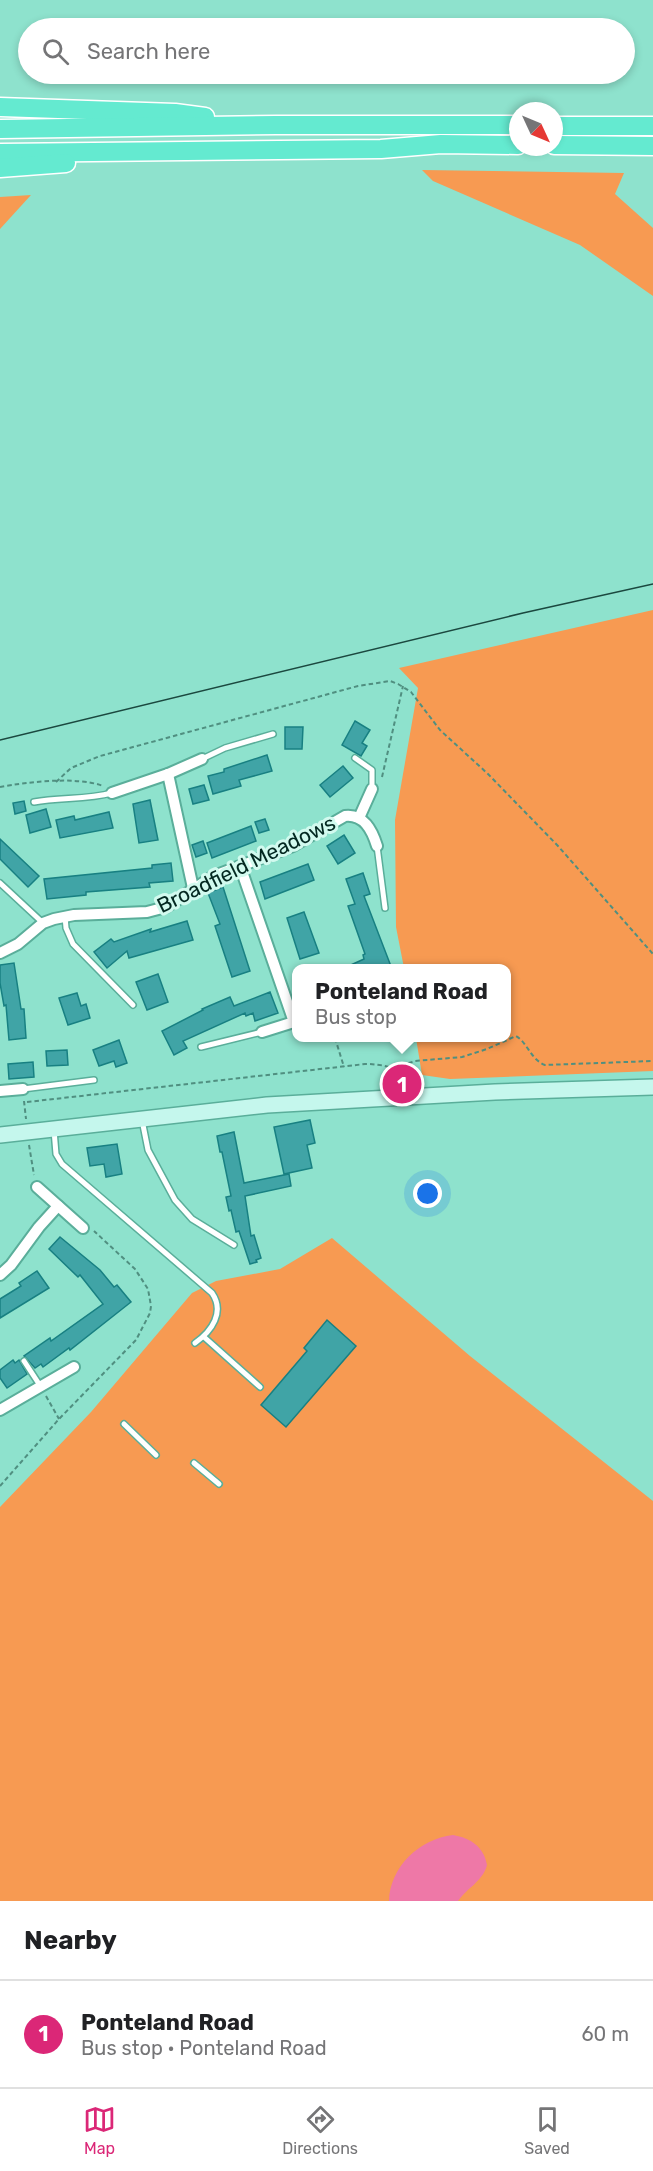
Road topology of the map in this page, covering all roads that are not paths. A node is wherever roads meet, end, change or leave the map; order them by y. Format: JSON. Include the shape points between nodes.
{"nodes":[{"id":1,"x":0,"y":106,"type":"edge"},
{"id":2,"x":276,"y":125,"type":"junction"},
{"id":3,"x":509,"y":125,"type":"edge"},
{"id":4,"x":563,"y":126,"type":"edge"},
{"id":5,"x":653,"y":126,"type":"edge"},
{"id":6,"x":0,"y":129,"type":"edge"},
{"id":7,"x":509,"y":145,"type":"edge"},
{"id":8,"x":563,"y":145,"type":"edge"},
{"id":9,"x":653,"y":146,"type":"edge"},
{"id":10,"x":256,"y":151,"type":"junction"},
{"id":11,"x":0,"y":153,"type":"edge"},
{"id":12,"x":0,"y":168,"type":"edge"},
{"id":13,"x":273,"y":734,"type":"dead end"},
{"id":14,"x":355,"y":758,"type":"dead end"},
{"id":15,"x":202,"y":759,"type":"joint"},
{"id":16,"x":168,"y":774,"type":"junction"},
{"id":17,"x":372,"y":789,"type":"joint"},
{"id":18,"x":112,"y":793,"type":"joint"},
{"id":19,"x":34,"y":802,"type":"dead end"},
{"id":20,"x":359,"y":818,"type":"junction"},
{"id":21,"x":377,"y":846,"type":"joint"},
{"id":22,"x":240,"y":866,"type":"junction"},
{"id":23,"x":0,"y":883,"type":"edge"},
{"id":24,"x":193,"y":888,"type":"junction"},
{"id":25,"x":385,"y":908,"type":"dead end"},
{"id":26,"x":65,"y":916,"type":"junction"},
{"id":27,"x":43,"y":923,"type":"junction"},
{"id":28,"x":0,"y":953,"type":"edge"},
{"id":29,"x":133,"y":1005,"type":"dead end"},
{"id":30,"x":292,"y":1011,"type":"edge"},
{"id":31,"x":292,"y":1023,"type":"edge"},
{"id":32,"x":262,"y":1032,"type":"joint"},
{"id":33,"x":201,"y":1047,"type":"dead end"},
{"id":34,"x":94,"y":1080,"type":"dead end"},
{"id":35,"x":653,"y":1087,"type":"edge"},
{"id":36,"x":23,"y":1089,"type":"joint"},
{"id":37,"x":0,"y":1091,"type":"edge"},
{"id":38,"x":142,"y":1119,"type":"junction"},
{"id":39,"x":54,"y":1129,"type":"junction"},
{"id":40,"x":0,"y":1135,"type":"edge"},
{"id":41,"x":38,"y":1187,"type":"road end"},
{"id":42,"x":58,"y":1206,"type":"junction"},
{"id":43,"x":83,"y":1228,"type":"road end"},
{"id":44,"x":234,"y":1245,"type":"dead end"},
{"id":45,"x":0,"y":1275,"type":"edge"},
{"id":46,"x":204,"y":1337,"type":"junction"},
{"id":47,"x":195,"y":1343,"type":"dead end"},
{"id":48,"x":24,"y":1361,"type":"dead end"},
{"id":49,"x":74,"y":1366,"type":"dead end"},
{"id":50,"x":41,"y":1387,"type":"junction"},
{"id":51,"x":260,"y":1387,"type":"dead end"},
{"id":52,"x":0,"y":1410,"type":"edge"},
{"id":53,"x":124,"y":1424,"type":"dead end"},
{"id":54,"x":156,"y":1455,"type":"dead end"},
{"id":55,"x":194,"y":1463,"type":"dead end"},
{"id":56,"x":219,"y":1484,"type":"dead end"}],
"edges":[{"from":1,"to":2,"type":"highway","via":[[175,113]]},
{"from":2,"to":3,"type":"highway"},
{"from":2,"to":6,"type":"highway"},
{"from":4,"to":5,"type":"highway"},
{"from":7,"to":10,"type":"highway"},
{"from":8,"to":9,"type":"highway"},
{"from":10,"to":11,"type":"highway"},
{"from":10,"to":12,"type":"highway"},
{"from":13,"to":15,"type":"lane"},
{"from":14,"to":17,"type":"lane","via":[[372,770]]},
{"from":15,"to":16,"type":"street"},
{"from":16,"to":18,"type":"street"},
{"from":16,"to":24,"type":"street"},
{"from":17,"to":20,"type":"street","name":"Broadfield Meadows"},
{"from":18,"to":19,"type":"lane"},
{"from":20,"to":21,"type":"street","name":"Broadfield Meadows","via":[[369,828]]},
{"from":20,"to":22,"type":"street","name":"Broadfield Meadows","via":[[340,818],[302,842]]},
{"from":21,"to":25,"type":"lane"},
{"from":22,"to":24,"type":"street","name":"Broadfield Meadows"},
{"from":22,"to":30,"type":"street"},
{"from":23,"to":27,"type":"lane"},
{"from":24,"to":26,"type":"street","name":"Broadfield Meadows","via":[[156,910]]},
{"from":26,"to":27,"type":"street","name":"Broadfield Meadows"},
{"from":26,"to":29,"type":"lane","via":[[73,944]]},
{"from":27,"to":28,"type":"street","name":"Broadfield Meadows"},
{"from":31,"to":32,"type":"street"},
{"from":32,"to":33,"type":"lane"},
{"from":34,"to":36,"type":"lane"},
{"from":35,"to":38,"type":"main road","via":[[267,1104]]},
{"from":36,"to":37,"type":"street"},
{"from":38,"to":39,"type":"main road"},
{"from":38,"to":44,"type":"lane","via":[[148,1150],[175,1200],[192,1219]]},
{"from":39,"to":40,"type":"main road"},
{"from":39,"to":46,"type":"lane","via":[[56,1154],[62,1164],[212,1293],[217,1315]]},
{"from":41,"to":42,"type":"street"},
{"from":42,"to":43,"type":"street"},
{"from":42,"to":45,"type":"street"},
{"from":46,"to":47,"type":"lane"},
{"from":46,"to":51,"type":"lane"},
{"from":48,"to":50,"type":"lane"},
{"from":49,"to":50,"type":"street"},
{"from":50,"to":52,"type":"street"},
{"from":53,"to":54,"type":"lane"},
{"from":55,"to":56,"type":"lane"}]}
